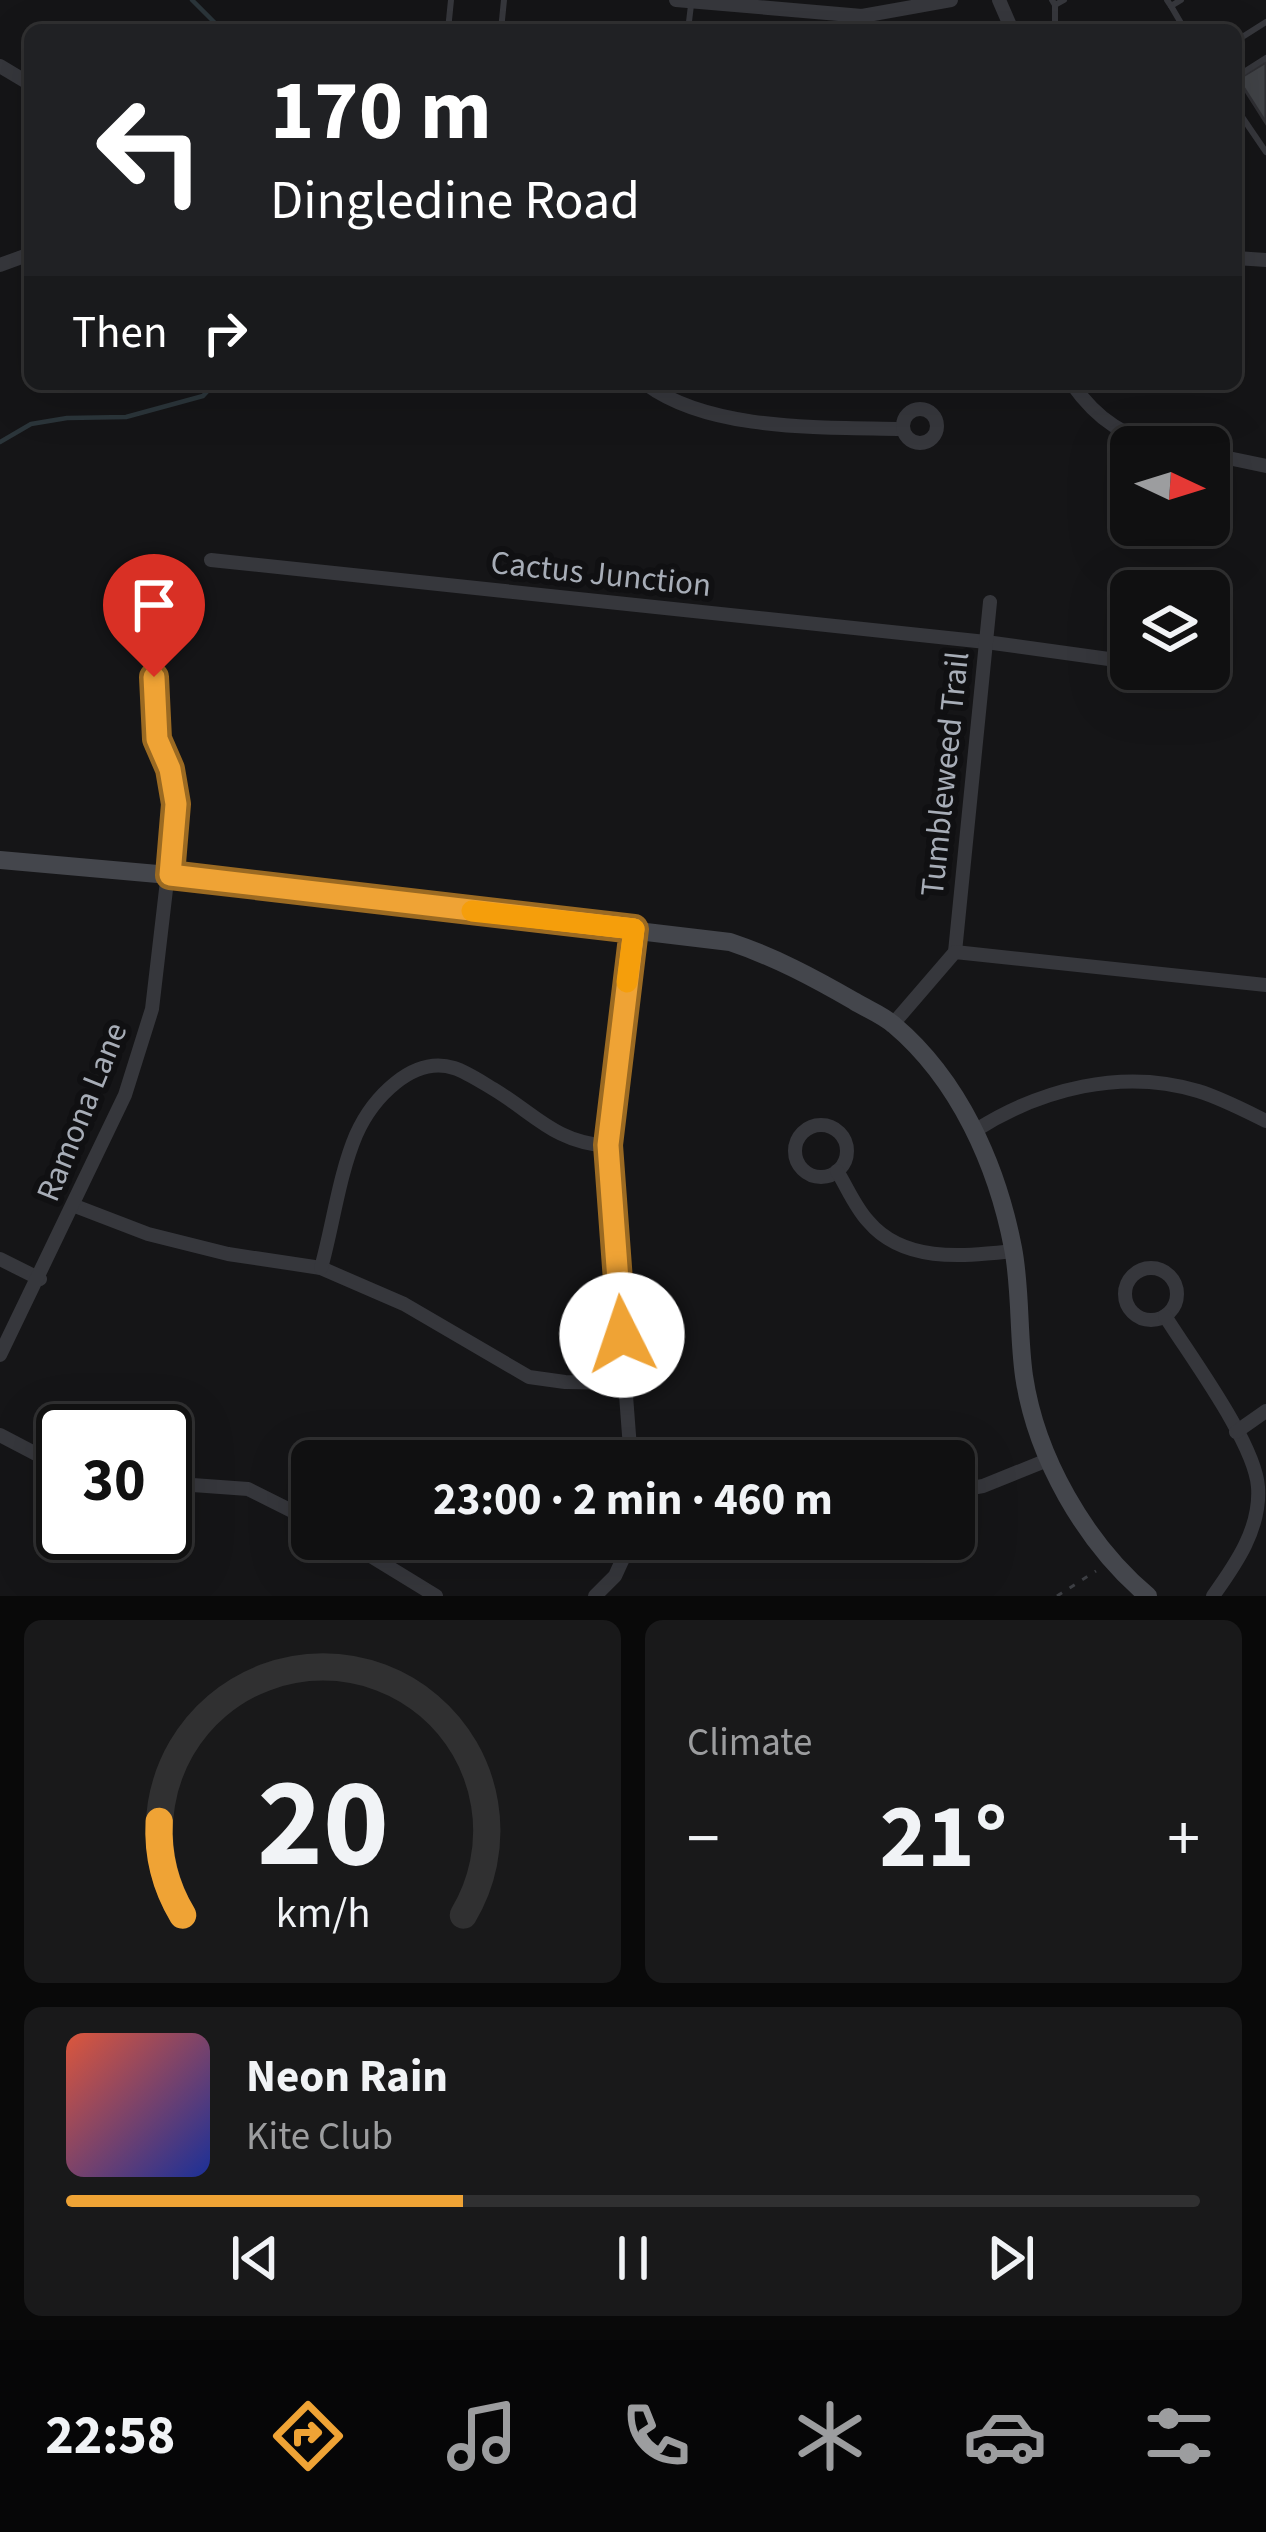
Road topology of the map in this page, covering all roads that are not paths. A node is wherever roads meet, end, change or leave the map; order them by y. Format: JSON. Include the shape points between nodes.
{"nodes":[{"id":1,"x":676,"y":0,"type":"edge"},
{"id":2,"x":951,"y":0,"type":"edge"},
{"id":3,"x":1064,"y":0,"type":"edge"},
{"id":4,"x":1181,"y":0,"type":"edge"},
{"id":5,"x":702,"y":2,"type":"edge"},
{"id":6,"x":1053,"y":3,"type":"edge"},
{"id":7,"x":1169,"y":3,"type":"edge"},
{"id":8,"x":1242,"y":117,"type":"edge"},
{"id":9,"x":1266,"y":152,"type":"edge"},
{"id":10,"x":657,"y":390,"type":"edge"},
{"id":11,"x":1076,"y":390,"type":"edge"},
{"id":12,"x":1110,"y":427,"type":"edge"},
{"id":13,"x":902,"y":429,"type":"dead end"},
{"id":14,"x":1230,"y":458,"type":"edge"},
{"id":15,"x":1266,"y":466,"type":"edge"},
{"id":16,"x":211,"y":560,"type":"dead end"},
{"id":17,"x":991,"y":602,"type":"dead end"},
{"id":18,"x":986,"y":642,"type":"junction"},
{"id":19,"x":1110,"y":658,"type":"edge"},
{"id":20,"x":154,"y":677,"type":"dead end"},
{"id":21,"x":0,"y":860,"type":"edge"},
{"id":22,"x":170,"y":875,"type":"junction"},
{"id":23,"x":634,"y":929,"type":"junction"},
{"id":24,"x":955,"y":952,"type":"junction"},
{"id":25,"x":1266,"y":985,"type":"edge"},
{"id":26,"x":893,"y":1024,"type":"junction"},
{"id":27,"x":1266,"y":1121,"type":"edge"},
{"id":28,"x":976,"y":1130,"type":"junction"},
{"id":29,"x":608,"y":1145,"type":"junction"},
{"id":30,"x":837,"y":1171,"type":"dead end"},
{"id":31,"x":75,"y":1206,"type":"junction"},
{"id":32,"x":1014,"y":1251,"type":"junction"},
{"id":33,"x":0,"y":1259,"type":"edge"},
{"id":34,"x":321,"y":1268,"type":"junction"},
{"id":35,"x":40,"y":1279,"type":"junction"},
{"id":36,"x":1165,"y":1316,"type":"dead end"},
{"id":37,"x":0,"y":1355,"type":"edge"},
{"id":38,"x":626,"y":1383,"type":"junction"},
{"id":39,"x":1266,"y":1411,"type":"edge"},
{"id":40,"x":1236,"y":1432,"type":"junction"},
{"id":41,"x":0,"y":1435,"type":"edge"},
{"id":42,"x":630,"y":1440,"type":"edge"},
{"id":43,"x":36,"y":1454,"type":"edge"},
{"id":44,"x":1050,"y":1460,"type":"junction"},
{"id":45,"x":192,"y":1486,"type":"edge"},
{"id":46,"x":975,"y":1487,"type":"edge"},
{"id":47,"x":291,"y":1510,"type":"edge"},
{"id":48,"x":372,"y":1560,"type":"edge"},
{"id":49,"x":622,"y":1560,"type":"edge"},
{"id":50,"x":414,"y":1590,"type":"edge"},
{"id":51,"x":436,"y":1596,"type":"edge"},
{"id":52,"x":595,"y":1596,"type":"edge"},
{"id":53,"x":1148,"y":1596,"type":"edge"},
{"id":54,"x":1214,"y":1596,"type":"edge"}],
"edges":[{"from":1,"to":5,"type":"street"},
{"from":2,"to":5,"type":"street","via":[[862,16]]},
{"from":3,"to":6,"type":"lane"},
{"from":4,"to":7,"type":"lane"},
{"from":8,"to":9,"type":"lane"},
{"from":10,"to":13,"type":"street","via":[[703,414]]},
{"from":11,"to":12,"type":"street"},
{"from":14,"to":15,"type":"street"},
{"from":16,"to":18,"type":"street","name":"Cactus Junction"},
{"from":17,"to":18,"type":"street","name":"Tumbleweed Trail"},
{"from":18,"to":19,"type":"street","name":"Cactus Junction"},
{"from":18,"to":24,"type":"street","name":"Tumbleweed Trail"},
{"from":20,"to":22,"type":"street","name":"Ramona Lane","via":[[157,739],[176,804]]},
{"from":21,"to":22,"type":"street"},
{"from":22,"to":23,"type":"street"},
{"from":22,"to":31,"type":"street","name":"Ramona Lane","via":[[152,1009],[125,1095]]},
{"from":23,"to":26,"type":"street","via":[[730,942],[774,957]]},
{"from":23,"to":29,"type":"street"},
{"from":24,"to":25,"type":"street"},
{"from":24,"to":26,"type":"street"},
{"from":26,"to":28,"type":"street"},
{"from":27,"to":28,"type":"street","via":[[1195,1090],[1098,1083],[1032,1100]]},
{"from":28,"to":32,"type":"street"},
{"from":29,"to":34,"type":"street","via":[[549,1130],[452,1067],[420,1068],[383,1092],[356,1135]]},
{"from":29,"to":38,"type":"street"},
{"from":30,"to":32,"type":"street","via":[[887,1238],[951,1257]]},
{"from":31,"to":34,"type":"street","via":[[148,1234]]},
{"from":31,"to":35,"type":"street","name":"Ramona Lane"},
{"from":32,"to":44,"type":"street","via":[[1025,1383]]},
{"from":33,"to":35,"type":"street"},
{"from":34,"to":38,"type":"street","via":[[404,1304],[529,1377]]},
{"from":35,"to":37,"type":"street","name":"Ramona Lane"},
{"from":36,"to":40,"type":"street"},
{"from":38,"to":42,"type":"street"},
{"from":39,"to":40,"type":"street"},
{"from":40,"to":54,"type":"street","via":[[1258,1486],[1255,1520]]},
{"from":41,"to":43,"type":"street"},
{"from":44,"to":46,"type":"street"},
{"from":44,"to":53,"type":"street","via":[[1089,1534]]},
{"from":45,"to":47,"type":"street","via":[[248,1489]]},
{"from":48,"to":50,"type":"street"},
{"from":49,"to":52,"type":"street"},
{"from":50,"to":51,"type":"street"}]}
